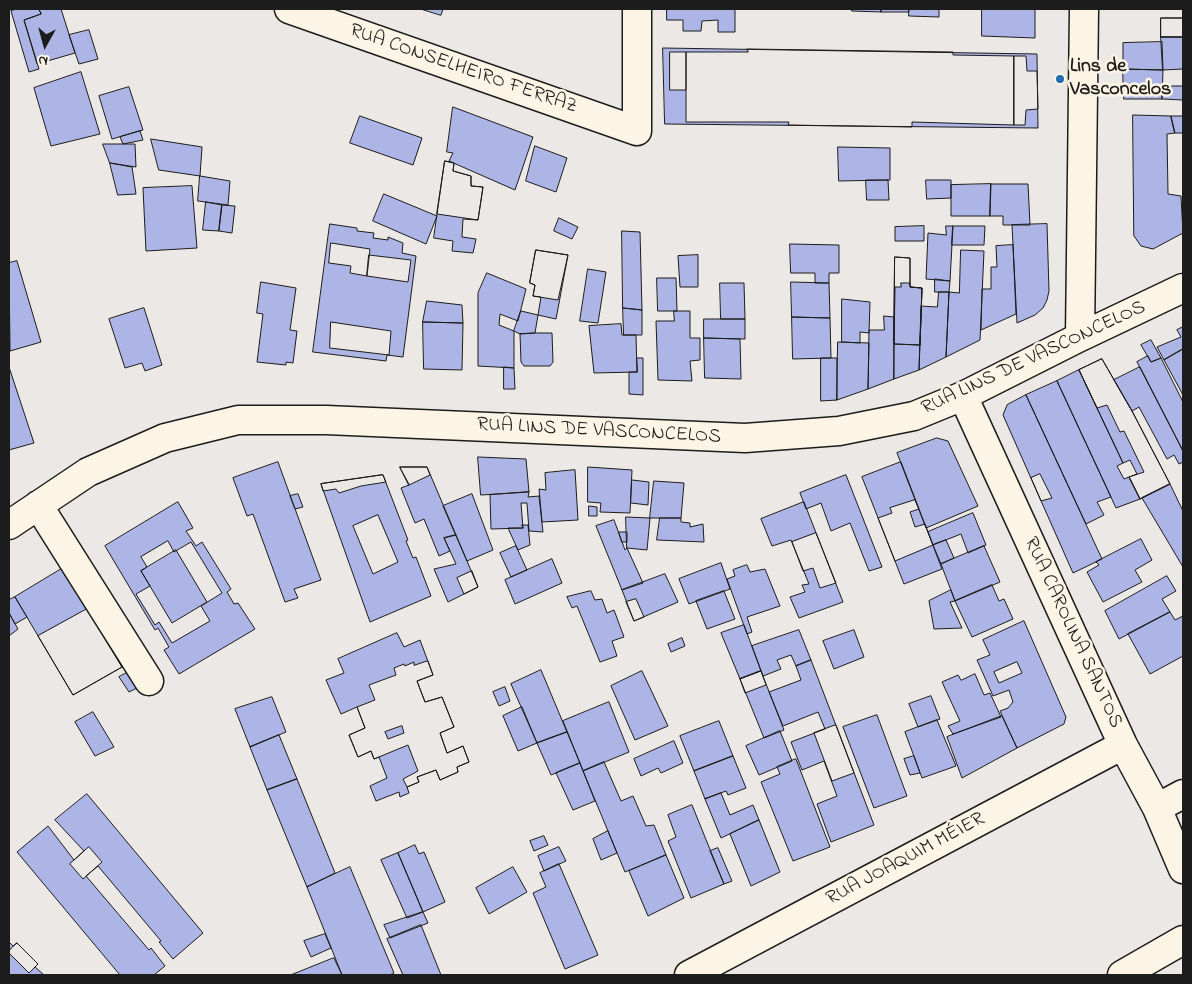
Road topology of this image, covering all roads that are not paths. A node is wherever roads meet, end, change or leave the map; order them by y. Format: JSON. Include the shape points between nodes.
{"nodes":[{"id":1,"x":289,"y":9,"type":"edge"},
{"id":2,"x":637,"y":9,"type":"edge"},
{"id":3,"x":1084,"y":9,"type":"edge"},
{"id":4,"x":1183,"y":288,"type":"edge"},
{"id":5,"x":1080,"y":337,"type":"junction"},
{"id":6,"x":963,"y":396,"type":"junction"},
{"id":7,"x":38,"y":505,"type":"junction"},
{"id":8,"x":9,"y":525,"type":"edge"},
{"id":9,"x":149,"y":682,"type":"dead end"},
{"id":10,"x":1123,"y":745,"type":"junction"},
{"id":11,"x":1183,"y":794,"type":"edge"},
{"id":12,"x":1157,"y":808,"type":"junction"},
{"id":13,"x":1183,"y":869,"type":"edge"},
{"id":14,"x":1183,"y":940,"type":"edge"},
{"id":15,"x":689,"y":975,"type":"edge"},
{"id":16,"x":1122,"y":975,"type":"edge"}],
"edges":[{"from":1,"to":2,"type":"street","name":"RUA CONSELHEIRO FERRAZ","via":[[636,131]]},
{"from":3,"to":5,"type":"street"},
{"from":4,"to":5,"type":"street","name":"RUA LINS DE VASCONCELOS"},
{"from":5,"to":6,"type":"street","name":"RUA LINS DE VASCONCELOS"},
{"from":6,"to":7,"type":"street","name":"RUA LINS DE VASCONCELOS","via":[[914,416],[839,431],[745,438],[326,420],[238,420],[165,438],[88,472]]},
{"from":6,"to":10,"type":"street","name":"RUA CAROLINA SANTOS"},
{"from":7,"to":8,"type":"street","name":"RUA LINS DE VASCONCELOS"},
{"from":7,"to":9,"type":"street"},
{"from":10,"to":12,"type":"street","name":"RUA CAROLINA SANTOS"},
{"from":10,"to":15,"type":"street","name":"RUA JOAQUIM MÉIER"},
{"from":11,"to":12,"type":"street"},
{"from":12,"to":13,"type":"street","name":"RUA CAROLINA SANTOS"},
{"from":14,"to":16,"type":"street"}]}
